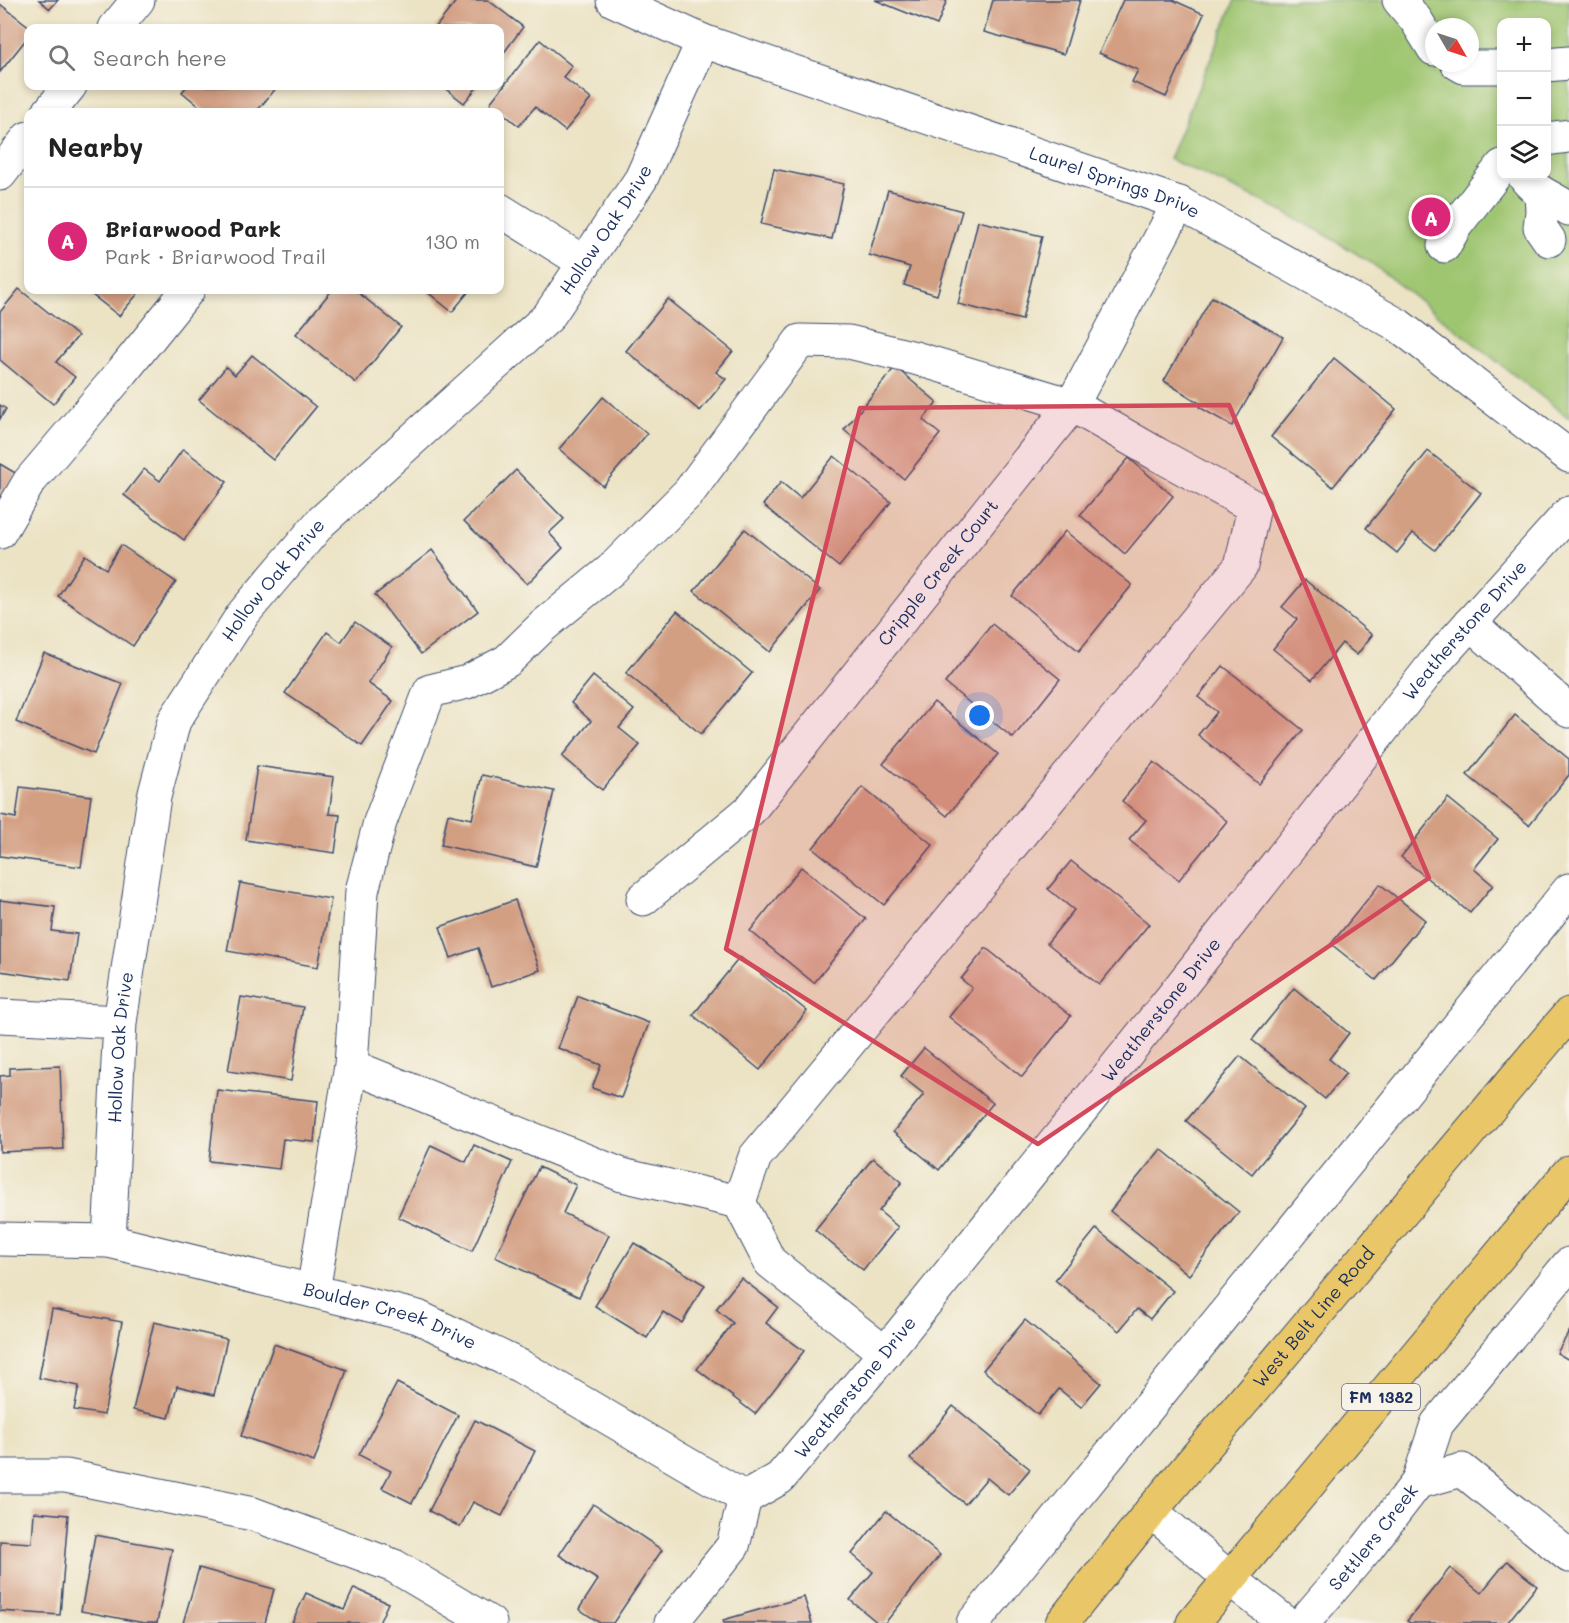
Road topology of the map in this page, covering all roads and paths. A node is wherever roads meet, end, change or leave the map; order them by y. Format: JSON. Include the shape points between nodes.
{"nodes":[{"id":1,"x":138,"y":0,"type":"edge"},
{"id":2,"x":613,"y":0,"type":"edge"},
{"id":3,"x":1411,"y":7,"type":"edge"},
{"id":4,"x":118,"y":24,"type":"edge"},
{"id":5,"x":1425,"y":33,"type":"edge"},
{"id":6,"x":702,"y":41,"type":"junction"},
{"id":7,"x":1569,"y":63,"type":"edge"},
{"id":8,"x":1551,"y":65,"type":"edge"},
{"id":9,"x":1479,"y":67,"type":"edge"},
{"id":10,"x":1497,"y":67,"type":"edge"},
{"id":11,"x":67,"y":90,"type":"edge"},
{"id":12,"x":52,"y":108,"type":"edge"},
{"id":13,"x":1569,"y":136,"type":"edge"},
{"id":14,"x":1551,"y":138,"type":"edge"},
{"id":15,"x":24,"y":143,"type":"edge"},
{"id":16,"x":1497,"y":172,"type":"edge"},
{"id":17,"x":0,"y":174,"type":"edge"},
{"id":18,"x":1532,"y":184,"type":"edge"},
{"id":19,"x":1179,"y":203,"type":"junction"},
{"id":20,"x":1569,"y":209,"type":"edge"},
{"id":21,"x":504,"y":212,"type":"edge"},
{"id":22,"x":1550,"y":240,"type":"dead end"},
{"id":23,"x":1444,"y":246,"type":"dead end"},
{"id":24,"x":585,"y":262,"type":"junction"},
{"id":25,"x":185,"y":294,"type":"edge"},
{"id":26,"x":1072,"y":405,"type":"junction"},
{"id":27,"x":1569,"y":456,"type":"edge"},
{"id":28,"x":1569,"y":513,"type":"edge"},
{"id":29,"x":0,"y":532,"type":"edge"},
{"id":30,"x":1470,"y":623,"type":"junction"},
{"id":31,"x":1569,"y":711,"type":"edge"},
{"id":32,"x":1569,"y":890,"type":"edge"},
{"id":33,"x":643,"y":898,"type":"dead end"},
{"id":34,"x":1569,"y":1014,"type":"edge"},
{"id":35,"x":0,"y":1016,"type":"edge"},
{"id":36,"x":120,"y":1022,"type":"junction"},
{"id":37,"x":351,"y":1066,"type":"junction"},
{"id":38,"x":1569,"y":1172,"type":"edge"},
{"id":39,"x":739,"y":1202,"type":"junction"},
{"id":40,"x":0,"y":1239,"type":"edge"},
{"id":41,"x":109,"y":1241,"type":"junction"},
{"id":42,"x":1569,"y":1264,"type":"edge"},
{"id":43,"x":313,"y":1291,"type":"junction"},
{"id":44,"x":885,"y":1353,"type":"junction"},
{"id":45,"x":0,"y":1476,"type":"edge"},
{"id":46,"x":1418,"y":1482,"type":"junction"},
{"id":47,"x":745,"y":1498,"type":"junction"},
{"id":48,"x":1151,"y":1511,"type":"junction"},
{"id":49,"x":1569,"y":1556,"type":"edge"},
{"id":50,"x":1229,"y":1578,"type":"junction"},
{"id":51,"x":490,"y":1623,"type":"edge"},
{"id":52,"x":671,"y":1623,"type":"edge"},
{"id":53,"x":973,"y":1623,"type":"edge"},
{"id":54,"x":1062,"y":1623,"type":"edge"},
{"id":55,"x":1193,"y":1623,"type":"edge"},
{"id":56,"x":1287,"y":1623,"type":"edge"},
{"id":57,"x":1303,"y":1623,"type":"edge"}],
"edges":[{"from":1,"to":4,"type":"street"},
{"from":2,"to":6,"type":"street","name":"Laurel Springs Drive"},
{"from":3,"to":5,"type":"street"},
{"from":6,"to":19,"type":"street","name":"Laurel Springs Drive"},
{"from":6,"to":24,"type":"street","name":"Hollow Oak Drive","via":[[641,179]]},
{"from":7,"to":8,"type":"street"},
{"from":9,"to":10,"type":"street"},
{"from":11,"to":12,"type":"street"},
{"from":13,"to":14,"type":"street"},
{"from":15,"to":17,"type":"street"},
{"from":16,"to":23,"type":"street"},
{"from":18,"to":20,"type":"street"},
{"from":18,"to":22,"type":"street","via":[[1542,212],[1540,227]]},
{"from":19,"to":26,"type":"street","name":"Cripple Creek Court"},
{"from":19,"to":27,"type":"street","name":"Laurel Springs Drive","via":[[1398,324]]},
{"from":21,"to":24,"type":"street"},
{"from":24,"to":36,"type":"street","name":"Hollow Oak Drive","via":[[548,317],[321,522],[243,614],[174,721],[154,797]]},
{"from":25,"to":29,"type":"street","via":[[29,482]]},
{"from":26,"to":33,"type":"street","name":"Cripple Creek Court","via":[[750,810]]},
{"from":26,"to":37,"type":"street","via":[[849,342],[800,341],[689,492],[611,570],[507,661],[467,682],[430,691],[380,822],[362,891]]},
{"from":26,"to":39,"type":"street","via":[[1254,507],[1241,566],[755,1157]]},
{"from":28,"to":30,"type":"street","name":"Weatherstone Drive"},
{"from":30,"to":31,"type":"street"},
{"from":30,"to":44,"type":"street","name":"Weatherstone Drive"},
{"from":32,"to":53,"type":"street"},
{"from":34,"to":48,"type":"main road","name":"West Belt Line Road"},
{"from":35,"to":36,"type":"street"},
{"from":36,"to":41,"type":"street","name":"Hollow Oak Drive"},
{"from":37,"to":39,"type":"street","via":[[622,1175]]},
{"from":37,"to":43,"type":"street"},
{"from":38,"to":50,"type":"main road","number":"FM 1382"},
{"from":39,"to":44,"type":"street","via":[[770,1262]]},
{"from":40,"to":41,"type":"street","name":"Boulder Creek Drive"},
{"from":41,"to":43,"type":"street","name":"Boulder Creek Drive"},
{"from":42,"to":46,"type":"street","via":[[1437,1424]]},
{"from":43,"to":47,"type":"street","name":"Boulder Creek Drive","via":[[418,1317],[438,1326],[520,1366]]},
{"from":44,"to":47,"type":"street","name":"Weatherstone Drive","via":[[780,1478]]},
{"from":45,"to":51,"type":"street","via":[[66,1476],[253,1514],[394,1566]]},
{"from":46,"to":49,"type":"street","name":"Settlers Creek","via":[[1462,1470]]},
{"from":46,"to":57,"type":"street","name":"Settlers Creek"},
{"from":47,"to":52,"type":"street","via":[[733,1546]]},
{"from":48,"to":50,"type":"street"},
{"from":48,"to":54,"type":"main road","name":"West Belt Line Road"},
{"from":50,"to":55,"type":"main road","number":"FM 1382"},
{"from":50,"to":56,"type":"street"}]}
